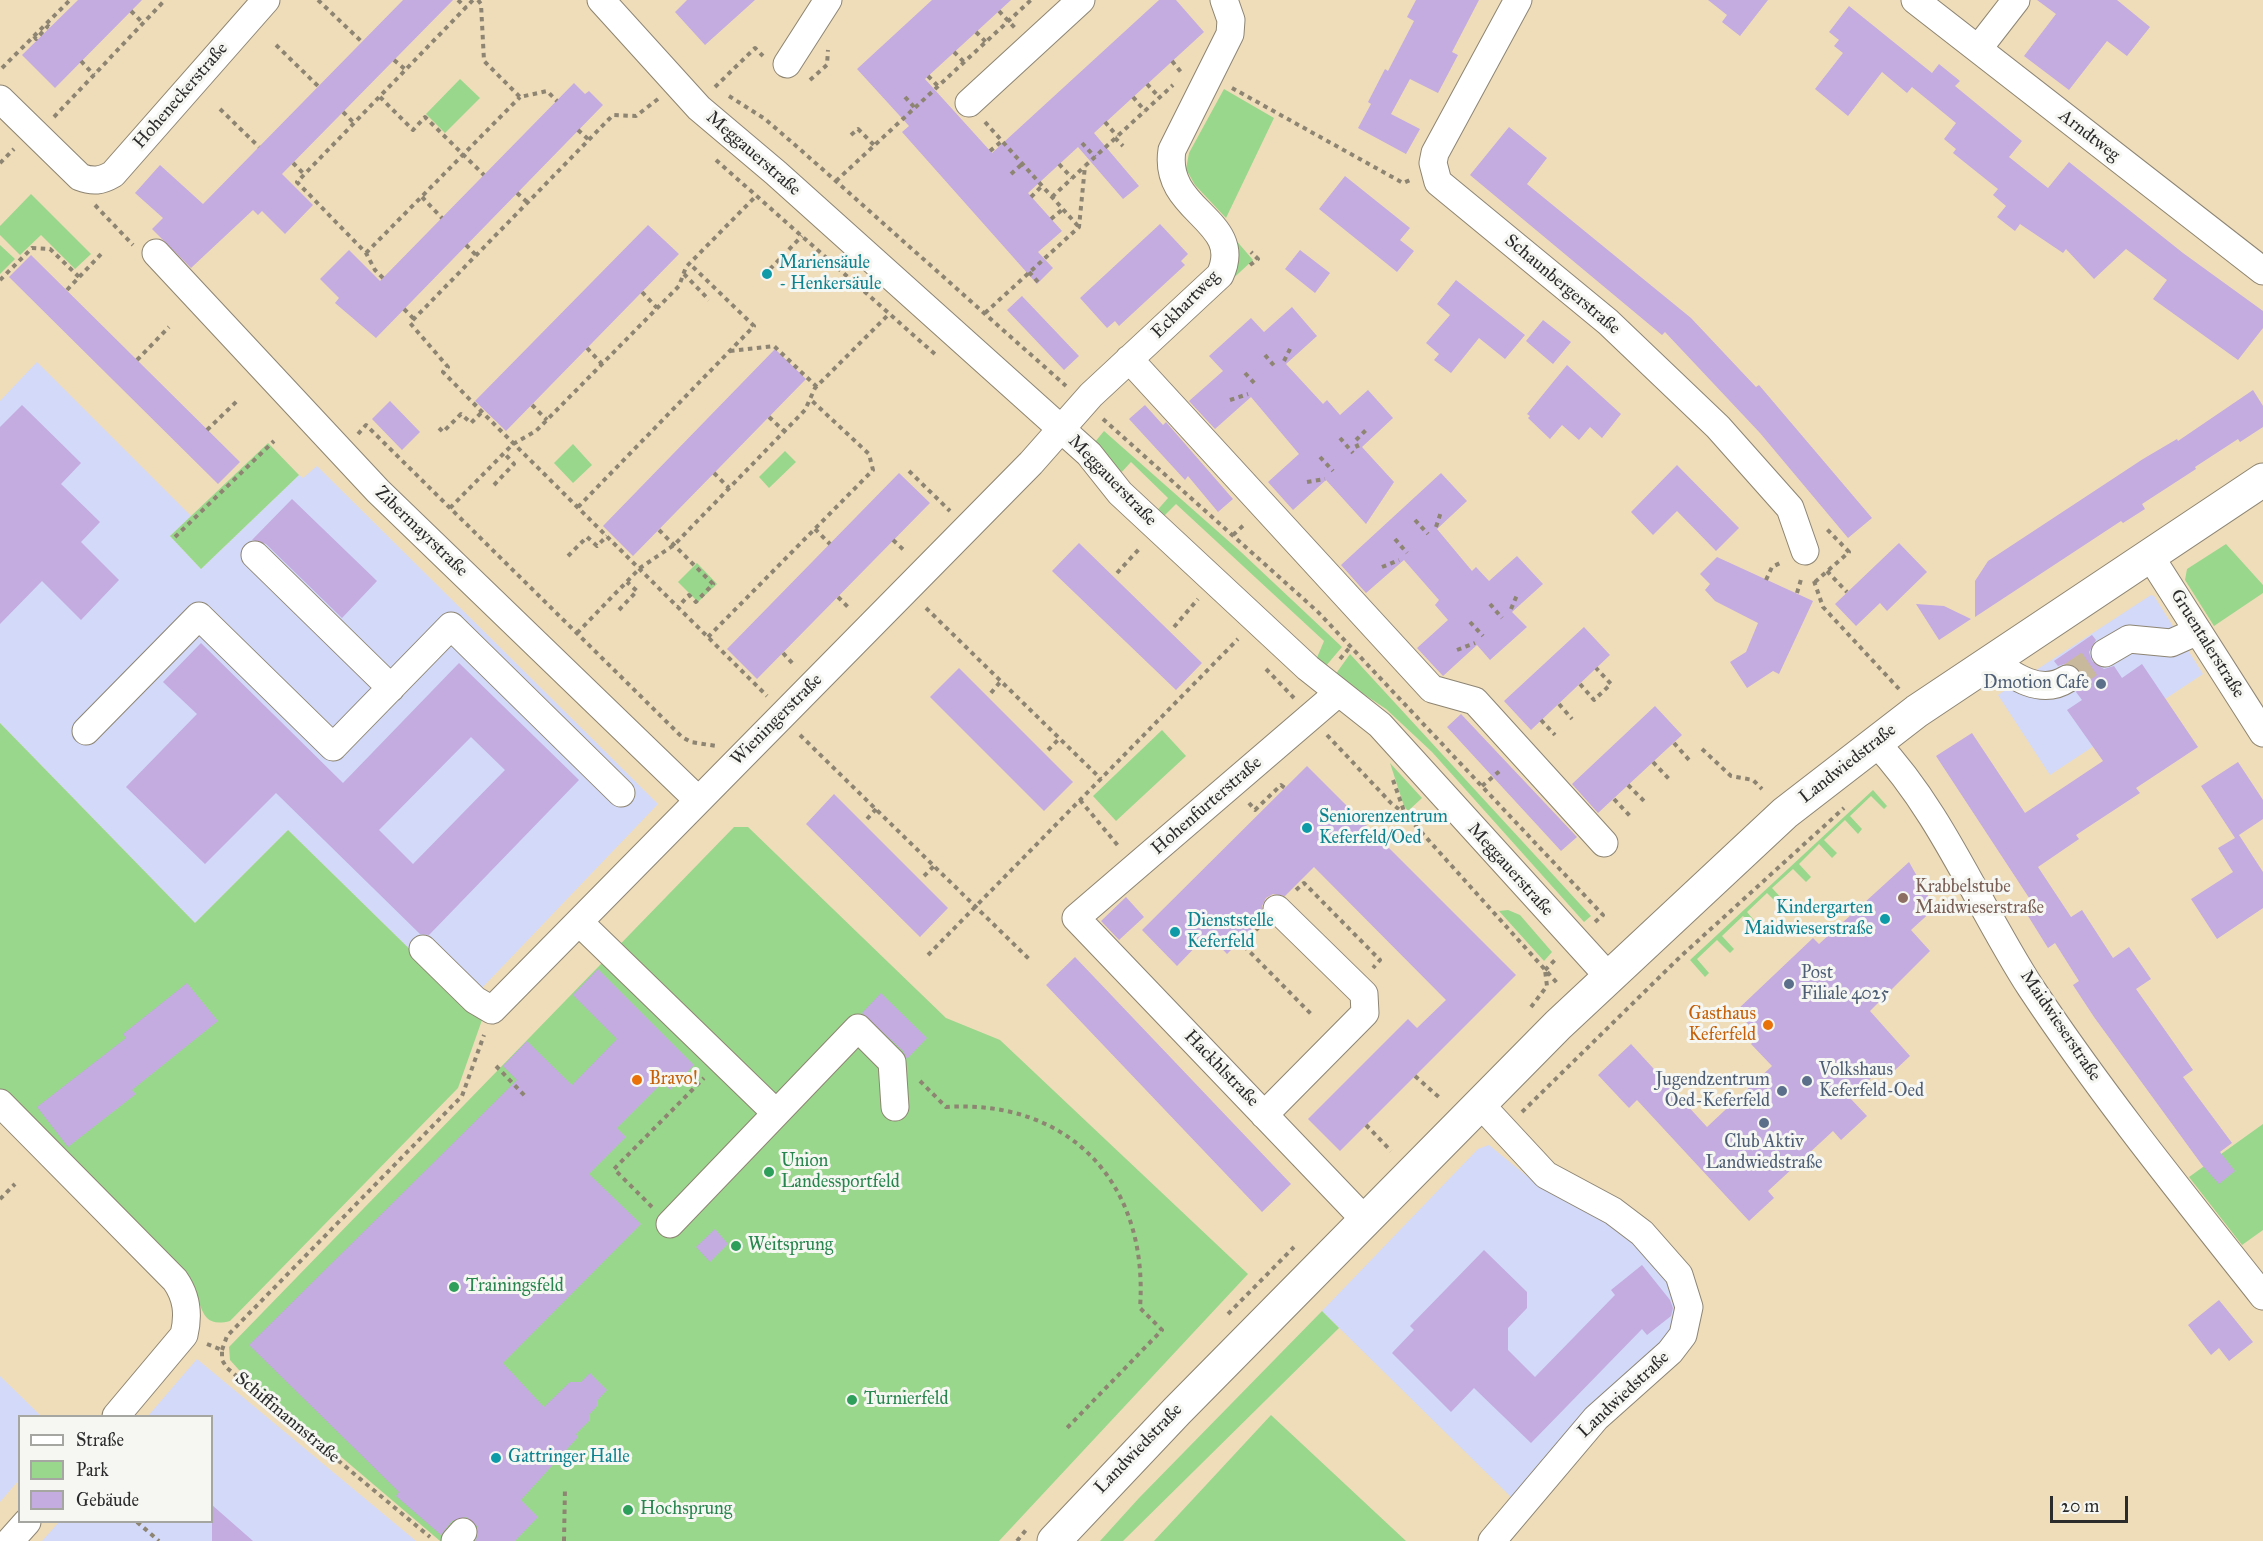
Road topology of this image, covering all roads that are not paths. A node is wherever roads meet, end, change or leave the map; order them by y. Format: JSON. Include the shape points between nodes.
{"nodes":[{"id":1,"x":266,"y":0,"type":"edge"},
{"id":2,"x":601,"y":0,"type":"edge"},
{"id":3,"x":828,"y":0,"type":"edge"},
{"id":4,"x":1081,"y":0,"type":"edge"},
{"id":5,"x":1224,"y":0,"type":"edge"},
{"id":6,"x":1518,"y":0,"type":"edge"},
{"id":7,"x":1915,"y":0,"type":"edge"},
{"id":8,"x":2016,"y":0,"type":"edge"},
{"id":9,"x":1978,"y":49,"type":"junction"},
{"id":10,"x":787,"y":64,"type":"road end"},
{"id":11,"x":0,"y":99,"type":"edge"},
{"id":12,"x":969,"y":104,"type":"road end"},
{"id":13,"x":156,"y":253,"type":"road end"},
{"id":14,"x":2263,"y":271,"type":"edge"},
{"id":15,"x":1129,"y":359,"type":"junction"},
{"id":16,"x":1061,"y":429,"type":"junction"},
{"id":17,"x":2263,"y":480,"type":"edge"},
{"id":18,"x":1804,"y":551,"type":"road end"},
{"id":19,"x":255,"y":555,"type":"dead end"},
{"id":20,"x":2150,"y":556,"type":"junction"},
{"id":21,"x":2198,"y":631,"type":"junction"},
{"id":22,"x":2105,"y":653,"type":"tunnel mouth"},
{"id":23,"x":1992,"y":660,"type":"junction"},
{"id":24,"x":2067,"y":679,"type":"tunnel mouth"},
{"id":25,"x":391,"y":688,"type":"junction"},
{"id":26,"x":1338,"y":693,"type":"junction"},
{"id":27,"x":86,"y":731,"type":"dead end"},
{"id":28,"x":2263,"y":733,"type":"edge"},
{"id":29,"x":1876,"y":743,"type":"junction"},
{"id":30,"x":621,"y":793,"type":"dead end"},
{"id":31,"x":698,"y":800,"type":"junction"},
{"id":32,"x":1604,"y":843,"type":"dead end"},
{"id":33,"x":1277,"y":909,"type":"dead end"},
{"id":34,"x":1076,"y":918,"type":"joint"},
{"id":35,"x":579,"y":922,"type":"junction"},
{"id":36,"x":423,"y":949,"type":"dead end"},
{"id":37,"x":1608,"y":976,"type":"junction"},
{"id":38,"x":0,"y":1103,"type":"edge"},
{"id":39,"x":1480,"y":1104,"type":"junction"},
{"id":40,"x":895,"y":1107,"type":"dead end"},
{"id":41,"x":776,"y":1113,"type":"junction"},
{"id":42,"x":1264,"y":1115,"type":"junction"},
{"id":43,"x":1365,"y":1220,"type":"junction"},
{"id":44,"x":670,"y":1224,"type":"road end"},
{"id":45,"x":2263,"y":1296,"type":"edge"},
{"id":46,"x":117,"y":1415,"type":"edge"},
{"id":47,"x":25,"y":1523,"type":"edge"},
{"id":48,"x":10,"y":1541,"type":"edge"},
{"id":49,"x":1054,"y":1541,"type":"edge"},
{"id":50,"x":1492,"y":1541,"type":"edge"}],
"edges":[{"from":1,"to":11,"type":"street","name":"Hoheneckerstraße","via":[[113,174],[102,180],[80,177]]},
{"from":2,"to":16,"type":"street","name":"Meggauerstraße","via":[[707,97],[776,173]]},
{"from":3,"to":10,"type":"street"},
{"from":4,"to":12,"type":"street"},
{"from":5,"to":15,"type":"street","name":"Eckhartweg","via":[[1231,20],[1230,34],[1200,72],[1169,166],[1179,191],[1222,240],[1227,252],[1225,264],[1210,286]]},
{"from":6,"to":18,"type":"street","name":"Schaunbergerstraße","via":[[1435,153],[1434,174],[1446,190],[1608,322],[1718,427],[1790,508]]},
{"from":7,"to":9,"type":"street","name":"Arndtweg"},
{"from":8,"to":9,"type":"street"},
{"from":9,"to":14,"type":"street","name":"Arndtweg"},
{"from":13,"to":31,"type":"street","name":"Zibermayrstraße","via":[[340,452]]},
{"from":15,"to":16,"type":"street","name":"Eckhartweg"},
{"from":15,"to":32,"type":"street","via":[[1432,689],[1475,701]]},
{"from":16,"to":26,"type":"street","name":"Meggauerstraße","via":[[1089,454],[1119,493]]},
{"from":16,"to":31,"type":"street","name":"Wieningerstraße","via":[[906,589],[775,707]]},
{"from":17,"to":20,"type":"main road","name":"Landwiedstraße"},
{"from":19,"to":25,"type":"street"},
{"from":20,"to":21,"type":"street","name":"Gruentalerstraße"},
{"from":20,"to":23,"type":"main road","name":"Landwiedstraße"},
{"from":21,"to":22,"type":"street","via":[[2171,643],[2129,639]]},
{"from":21,"to":28,"type":"street","name":"Gruentalerstraße"},
{"from":23,"to":24,"type":"street","via":[[2013,676],[2042,686],[2052,687]]},
{"from":23,"to":29,"type":"main road","name":"Landwiedstraße"},
{"from":25,"to":27,"type":"street","via":[[333,747],[199,616]]},
{"from":25,"to":30,"type":"street","via":[[451,626]]},
{"from":26,"to":34,"type":"street","name":"Hohenfurterstraße"},
{"from":26,"to":37,"type":"street","name":"Meggauerstraße","via":[[1380,725]]},
{"from":29,"to":37,"type":"main road","name":"Landwiedstraße","via":[[1785,813]]},
{"from":29,"to":45,"type":"street","name":"Maidwieserstraße","via":[[1917,795],[2031,987],[2083,1063]]},
{"from":31,"to":35,"type":"street","name":"Wieningerstraße"},
{"from":33,"to":42,"type":"street","via":[[1364,994],[1365,1013]]},
{"from":34,"to":42,"type":"street","name":"Hackhlstraße"},
{"from":35,"to":36,"type":"street","name":"Wieningerstraße","via":[[492,1010],[476,1000]]},
{"from":35,"to":41,"type":"street"},
{"from":37,"to":39,"type":"main road","name":"Landwiedstraße"},
{"from":38,"to":46,"type":"street","via":[[183,1291],[184,1335]]},
{"from":39,"to":43,"type":"main road","name":"Landwiedstraße"},
{"from":39,"to":50,"type":"street","name":"Landwiedstraße","via":[[1546,1175],[1613,1211],[1642,1233],[1672,1264],[1689,1307],[1683,1335],[1670,1352],[1596,1418]]},
{"from":40,"to":41,"type":"street","via":[[892,1062],[858,1029]]},
{"from":41,"to":44,"type":"street"},
{"from":42,"to":43,"type":"street","name":"Hackhlstraße"},
{"from":43,"to":49,"type":"main road","name":"Landwiedstraße"},
{"from":47,"to":48,"type":"street"}]}
